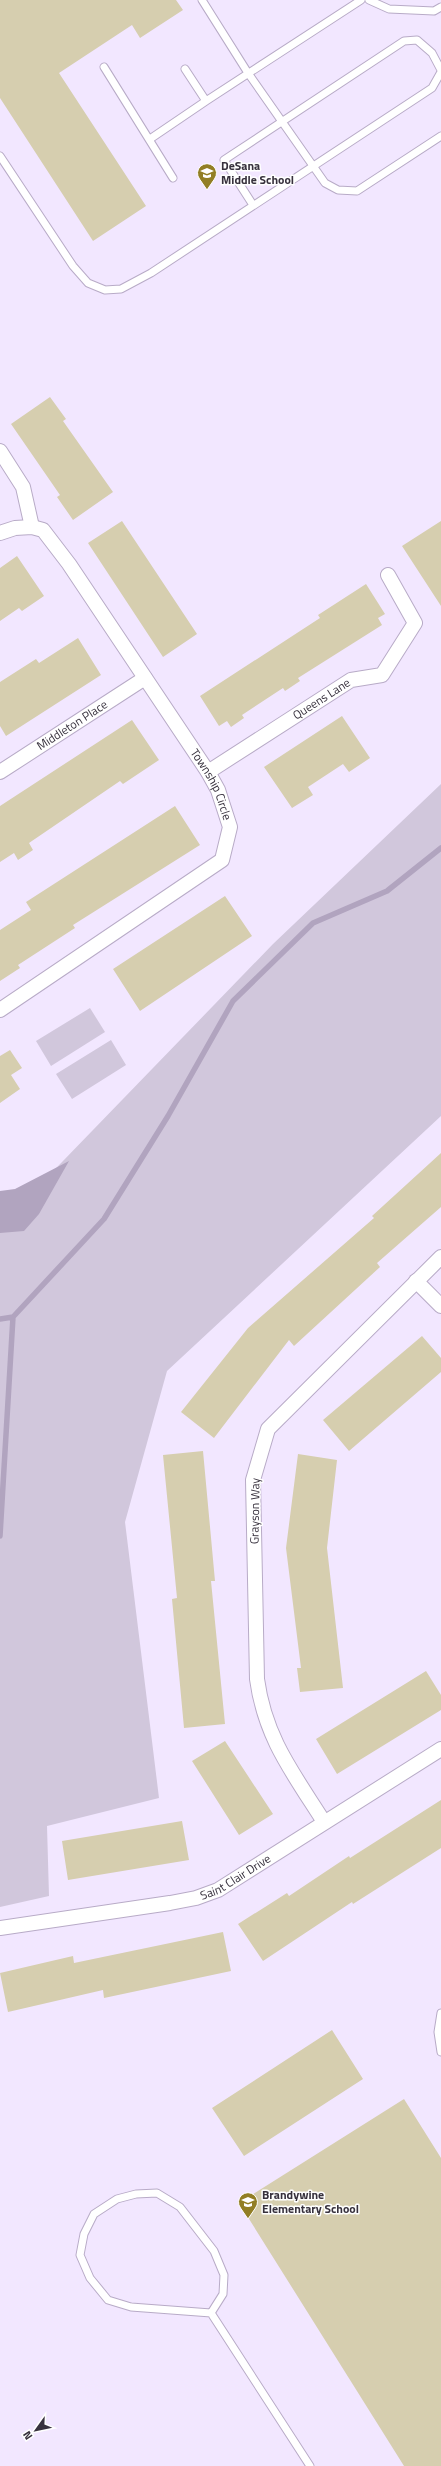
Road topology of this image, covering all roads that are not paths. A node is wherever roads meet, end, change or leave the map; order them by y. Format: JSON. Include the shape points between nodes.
{"nodes":[{"id":1,"x":202,"y":0,"type":"edge"},
{"id":2,"x":362,"y":0,"type":"edge"},
{"id":3,"x":370,"y":0,"type":"edge"},
{"id":4,"x":441,"y":7,"type":"edge"},
{"id":5,"x":104,"y":67,"type":"dead end"},
{"id":6,"x":185,"y":69,"type":"dead end"},
{"id":7,"x":441,"y":71,"type":"edge"},
{"id":8,"x":248,"y":73,"type":"junction"},
{"id":9,"x":206,"y":101,"type":"junction"},
{"id":10,"x":282,"y":123,"type":"junction"},
{"id":11,"x":441,"y":136,"type":"edge"},
{"id":12,"x":150,"y":139,"type":"junction"},
{"id":13,"x":0,"y":156,"type":"edge"},
{"id":14,"x":312,"y":165,"type":"junction"},
{"id":15,"x":173,"y":178,"type":"dead end"},
{"id":16,"x":253,"y":205,"type":"junction"},
{"id":17,"x":0,"y":451,"type":"edge"},
{"id":18,"x":32,"y":527,"type":"junction"},
{"id":19,"x":0,"y":533,"type":"edge"},
{"id":20,"x":388,"y":575,"type":"dead end"},
{"id":21,"x":145,"y":678,"type":"junction"},
{"id":22,"x":0,"y":772,"type":"edge"},
{"id":23,"x":208,"y":772,"type":"junction"},
{"id":24,"x":0,"y":1010,"type":"edge"},
{"id":25,"x":441,"y":1257,"type":"edge"},
{"id":26,"x":416,"y":1280,"type":"junction"},
{"id":27,"x":441,"y":1306,"type":"edge"},
{"id":28,"x":441,"y":1749,"type":"edge"},
{"id":29,"x":324,"y":1822,"type":"junction"},
{"id":30,"x":0,"y":1928,"type":"edge"},
{"id":31,"x":441,"y":2013,"type":"edge"},
{"id":32,"x":441,"y":2052,"type":"edge"},
{"id":33,"x":211,"y":2313,"type":"junction"},
{"id":34,"x":310,"y":2466,"type":"edge"}],
"edges":[{"from":1,"to":8,"type":"lane"},
{"from":2,"to":8,"type":"lane"},
{"from":3,"to":4,"type":"lane","via":[[389,9],[434,11]]},
{"from":5,"to":12,"type":"lane"},
{"from":6,"to":9,"type":"lane"},
{"from":7,"to":10,"type":"lane","via":[[432,53],[417,40],[404,41]]},
{"from":7,"to":14,"type":"lane","via":[[432,88]]},
{"from":8,"to":9,"type":"lane"},
{"from":8,"to":10,"type":"lane"},
{"from":9,"to":12,"type":"lane"},
{"from":10,"to":14,"type":"lane"},
{"from":10,"to":16,"type":"lane","via":[[224,160]]},
{"from":11,"to":14,"type":"lane","via":[[357,190],[338,190],[325,182]]},
{"from":12,"to":15,"type":"lane"},
{"from":13,"to":16,"type":"lane","via":[[73,266],[88,282],[105,290],[121,289],[152,273]]},
{"from":14,"to":16,"type":"lane"},
{"from":17,"to":18,"type":"street","via":[[23,487]]},
{"from":18,"to":19,"type":"street","via":[[15,528]]},
{"from":18,"to":21,"type":"street","name":"Township Circle","via":[[43,530],[69,564]]},
{"from":20,"to":23,"type":"street","name":"Queens Lane","via":[[415,623],[382,675],[351,680]]},
{"from":21,"to":22,"type":"street","name":"Middleton Place"},
{"from":21,"to":23,"type":"street","name":"Township Circle"},
{"from":23,"to":24,"type":"street","name":"Township Circle","via":[[218,790],[230,827],[222,860]]},
{"from":25,"to":26,"type":"street","name":"Grayson Way"},
{"from":26,"to":27,"type":"street"},
{"from":26,"to":29,"type":"street","name":"Grayson Way","via":[[268,1429],[253,1480],[257,1679],[260,1701],[272,1737]]},
{"from":28,"to":29,"type":"street","name":"Saint Clair Drive"},
{"from":29,"to":30,"type":"street","name":"Saint Clair Drive","via":[[218,1890],[196,1898]]},
{"from":31,"to":32,"type":"lane","via":[[438,2032]]},
{"from":33,"to":33,"type":"lane","via":[[223,2294],[224,2275],[214,2251],[180,2207],[157,2193],[136,2194],[117,2199],[94,2214],[84,2234],[80,2255],[90,2278],[108,2300],[131,2307]]},
{"from":33,"to":34,"type":"lane"}]}
